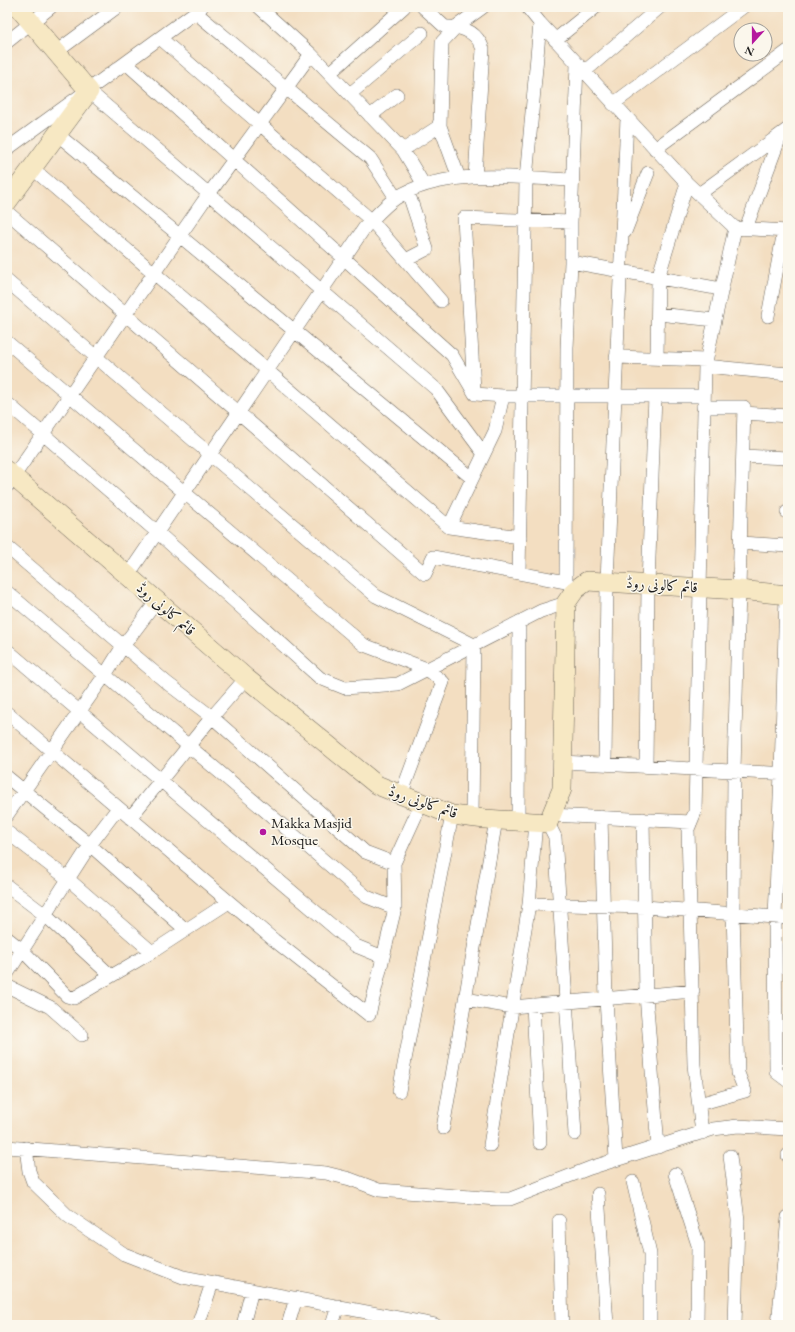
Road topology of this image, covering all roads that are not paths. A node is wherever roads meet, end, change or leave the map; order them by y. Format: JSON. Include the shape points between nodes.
{"nodes":[{"id":1,"x":18,"y":7,"type":"edge"},
{"id":2,"x":51,"y":7,"type":"edge"},
{"id":3,"x":117,"y":7,"type":"edge"},
{"id":4,"x":258,"y":7,"type":"edge"},
{"id":5,"x":404,"y":7,"type":"edge"},
{"id":6,"x":423,"y":7,"type":"edge"},
{"id":7,"x":483,"y":7,"type":"edge"},
{"id":8,"x":596,"y":7,"type":"edge"},
{"id":9,"x":660,"y":7,"type":"edge"},
{"id":10,"x":743,"y":7,"type":"edge"},
{"id":11,"x":532,"y":9,"type":"edge"},
{"id":12,"x":198,"y":10,"type":"edge"},
{"id":13,"x":31,"y":22,"type":"junction"},
{"id":14,"x":540,"y":23,"type":"junction"},
{"id":15,"x":457,"y":26,"type":"junction"},
{"id":16,"x":422,"y":33,"type":"dead end"},
{"id":17,"x":160,"y":38,"type":"junction"},
{"id":18,"x":555,"y":40,"type":"junction"},
{"id":19,"x":7,"y":42,"type":"edge"},
{"id":20,"x":788,"y":51,"type":"edge"},
{"id":21,"x":56,"y":52,"type":"junction"},
{"id":22,"x":311,"y":54,"type":"junction"},
{"id":23,"x":126,"y":63,"type":"junction"},
{"id":24,"x":580,"y":68,"type":"junction"},
{"id":25,"x":330,"y":73,"type":"junction"},
{"id":26,"x":286,"y":88,"type":"junction"},
{"id":27,"x":89,"y":91,"type":"junction"},
{"id":28,"x":350,"y":94,"type":"junction"},
{"id":29,"x":397,"y":95,"type":"dead end"},
{"id":30,"x":613,"y":104,"type":"junction"},
{"id":31,"x":370,"y":116,"type":"junction"},
{"id":32,"x":627,"y":118,"type":"junction"},
{"id":33,"x":440,"y":121,"type":"junction"},
{"id":34,"x":260,"y":124,"type":"junction"},
{"id":35,"x":785,"y":132,"type":"edge"},
{"id":36,"x":57,"y":134,"type":"junction"},
{"id":37,"x":7,"y":149,"type":"edge"},
{"id":38,"x":655,"y":149,"type":"junction"},
{"id":39,"x":403,"y":150,"type":"junction"},
{"id":40,"x":234,"y":159,"type":"junction"},
{"id":41,"x":32,"y":168,"type":"junction"},
{"id":42,"x":648,"y":173,"type":"dead end"},
{"id":43,"x":475,"y":177,"type":"junction"},
{"id":44,"x":459,"y":178,"type":"junction"},
{"id":45,"x":526,"y":179,"type":"junction"},
{"id":46,"x":572,"y":180,"type":"junction"},
{"id":47,"x":687,"y":183,"type":"junction"},
{"id":48,"x":424,"y":185,"type":"junction"},
{"id":49,"x":408,"y":192,"type":"junction"},
{"id":50,"x":209,"y":194,"type":"junction"},
{"id":51,"x":699,"y":194,"type":"junction"},
{"id":52,"x":396,"y":198,"type":"junction"},
{"id":53,"x":7,"y":202,"type":"edge"},
{"id":54,"x":7,"y":212,"type":"edge"},
{"id":55,"x":526,"y":219,"type":"junction"},
{"id":56,"x":371,"y":220,"type":"junction"},
{"id":57,"x":571,"y":222,"type":"junction"},
{"id":58,"x":741,"y":228,"type":"junction"},
{"id":59,"x":786,"y":231,"type":"edge"},
{"id":60,"x":180,"y":235,"type":"junction"},
{"id":61,"x":621,"y":241,"type":"junction"},
{"id":62,"x":344,"y":258,"type":"junction"},
{"id":63,"x":406,"y":260,"type":"junction"},
{"id":64,"x":571,"y":262,"type":"junction"},
{"id":65,"x":620,"y":271,"type":"junction"},
{"id":66,"x":154,"y":273,"type":"junction"},
{"id":67,"x":658,"y":278,"type":"junction"},
{"id":68,"x":7,"y":281,"type":"edge"},
{"id":69,"x":721,"y":289,"type":"junction"},
{"id":70,"x":321,"y":290,"type":"junction"},
{"id":71,"x":441,"y":301,"type":"dead end"},
{"id":72,"x":658,"y":314,"type":"junction"},
{"id":73,"x":126,"y":315,"type":"junction"},
{"id":74,"x":768,"y":316,"type":"dead end"},
{"id":75,"x":715,"y":320,"type":"junction"},
{"id":76,"x":294,"y":330,"type":"junction"},
{"id":77,"x":7,"y":342,"type":"edge"},
{"id":78,"x":97,"y":357,"type":"junction"},
{"id":79,"x":616,"y":357,"type":"junction"},
{"id":80,"x":657,"y":358,"type":"junction"},
{"id":81,"x":705,"y":363,"type":"junction"},
{"id":82,"x":267,"y":370,"type":"junction"},
{"id":83,"x":788,"y":374,"type":"edge"},
{"id":84,"x":474,"y":394,"type":"junction"},
{"id":85,"x":70,"y":395,"type":"junction"},
{"id":86,"x":566,"y":395,"type":"junction"},
{"id":87,"x":503,"y":396,"type":"junction"},
{"id":88,"x":523,"y":396,"type":"junction"},
{"id":89,"x":615,"y":396,"type":"junction"},
{"id":90,"x":655,"y":396,"type":"junction"},
{"id":91,"x":704,"y":402,"type":"junction"},
{"id":92,"x":7,"y":403,"type":"edge"},
{"id":93,"x":238,"y":412,"type":"junction"},
{"id":94,"x":744,"y":413,"type":"junction"},
{"id":95,"x":788,"y":416,"type":"edge"},
{"id":96,"x":43,"y":434,"type":"junction"},
{"id":97,"x":210,"y":454,"type":"junction"},
{"id":98,"x":484,"y":454,"type":"junction"},
{"id":99,"x":743,"y":456,"type":"junction"},
{"id":100,"x":788,"y":458,"type":"edge"},
{"id":101,"x":9,"y":478,"type":"edge"},
{"id":102,"x":472,"y":478,"type":"junction"},
{"id":103,"x":184,"y":492,"type":"junction"},
{"id":104,"x":449,"y":527,"type":"junction"},
{"id":105,"x":157,"y":532,"type":"junction"},
{"id":106,"x":520,"y":537,"type":"junction"},
{"id":107,"x":740,"y":543,"type":"junction"},
{"id":108,"x":788,"y":546,"type":"edge"},
{"id":109,"x":7,"y":547,"type":"edge"},
{"id":110,"x":519,"y":573,"type":"junction"},
{"id":111,"x":128,"y":575,"type":"junction"},
{"id":112,"x":607,"y":581,"type":"junction"},
{"id":113,"x":648,"y":584,"type":"junction"},
{"id":114,"x":698,"y":587,"type":"junction"},
{"id":115,"x":739,"y":590,"type":"junction"},
{"id":116,"x":7,"y":592,"type":"edge"},
{"id":117,"x":569,"y":592,"type":"junction"},
{"id":118,"x":787,"y":595,"type":"edge"},
{"id":119,"x":157,"y":601,"type":"junction"},
{"id":120,"x":519,"y":622,"type":"junction"},
{"id":121,"x":474,"y":645,"type":"junction"},
{"id":122,"x":123,"y":646,"type":"junction"},
{"id":123,"x":7,"y":650,"type":"edge"},
{"id":124,"x":426,"y":669,"type":"junction"},
{"id":125,"x":105,"y":675,"type":"junction"},
{"id":126,"x":246,"y":678,"type":"junction"},
{"id":127,"x":79,"y":711,"type":"junction"},
{"id":128,"x":7,"y":713,"type":"edge"},
{"id":129,"x":212,"y":717,"type":"junction"},
{"id":130,"x":189,"y":747,"type":"junction"},
{"id":131,"x":51,"y":751,"type":"junction"},
{"id":132,"x":562,"y":762,"type":"junction"},
{"id":133,"x":605,"y":764,"type":"junction"},
{"id":134,"x":646,"y":766,"type":"junction"},
{"id":135,"x":696,"y":768,"type":"junction"},
{"id":136,"x":734,"y":770,"type":"junction"},
{"id":137,"x":785,"y":774,"type":"edge"},
{"id":138,"x":7,"y":777,"type":"edge"},
{"id":139,"x":161,"y":781,"type":"junction"},
{"id":140,"x":24,"y":791,"type":"junction"},
{"id":141,"x":401,"y":796,"type":"junction"},
{"id":142,"x":421,"y":804,"type":"junction"},
{"id":143,"x":118,"y":808,"type":"junction"},
{"id":144,"x":7,"y":815,"type":"edge"},
{"id":145,"x":452,"y":815,"type":"junction"},
{"id":146,"x":472,"y":817,"type":"junction"},
{"id":147,"x":601,"y":817,"type":"junction"},
{"id":148,"x":130,"y":818,"type":"junction"},
{"id":149,"x":643,"y":819,"type":"junction"},
{"id":150,"x":496,"y":820,"type":"junction"},
{"id":151,"x":538,"y":820,"type":"junction"},
{"id":152,"x":691,"y":822,"type":"junction"},
{"id":153,"x":7,"y":832,"type":"edge"},
{"id":154,"x":90,"y":845,"type":"junction"},
{"id":155,"x":394,"y":863,"type":"junction"},
{"id":156,"x":68,"y":879,"type":"junction"},
{"id":157,"x":7,"y":886,"type":"edge"},
{"id":158,"x":229,"y":902,"type":"junction"},
{"id":159,"x":529,"y":904,"type":"junction"},
{"id":160,"x":560,"y":905,"type":"junction"},
{"id":161,"x":603,"y":906,"type":"junction"},
{"id":162,"x":644,"y":907,"type":"junction"},
{"id":163,"x":396,"y":908,"type":"junction"},
{"id":164,"x":692,"y":910,"type":"junction"},
{"id":165,"x":733,"y":914,"type":"junction"},
{"id":166,"x":45,"y":915,"type":"junction"},
{"id":167,"x":782,"y":918,"type":"edge"},
{"id":168,"x":186,"y":930,"type":"junction"},
{"id":169,"x":7,"y":938,"type":"edge"},
{"id":170,"x":22,"y":950,"type":"junction"},
{"id":171,"x":152,"y":952,"type":"junction"},
{"id":172,"x":383,"y":957,"type":"junction"},
{"id":173,"x":8,"y":970,"type":"edge"},
{"id":174,"x":111,"y":976,"type":"junction"},
{"id":175,"x":7,"y":986,"type":"edge"},
{"id":176,"x":693,"y":991,"type":"junction"},
{"id":177,"x":646,"y":995,"type":"junction"},
{"id":178,"x":465,"y":999,"type":"junction"},
{"id":179,"x":606,"y":999,"type":"junction"},
{"id":180,"x":566,"y":1002,"type":"junction"},
{"id":181,"x":533,"y":1005,"type":"junction"},
{"id":182,"x":512,"y":1007,"type":"junction"},
{"id":183,"x":82,"y":1035,"type":"dead end"},
{"id":184,"x":788,"y":1081,"type":"edge"},
{"id":185,"x":400,"y":1091,"type":"dead end"},
{"id":186,"x":699,"y":1104,"type":"junction"},
{"id":187,"x":443,"y":1128,"type":"dead end"},
{"id":188,"x":788,"y":1129,"type":"edge"},
{"id":189,"x":702,"y":1133,"type":"junction"},
{"id":190,"x":575,"y":1134,"type":"dead end"},
{"id":191,"x":540,"y":1143,"type":"dead end"},
{"id":192,"x":490,"y":1145,"type":"dead end"},
{"id":193,"x":658,"y":1146,"type":"junction"},
{"id":194,"x":7,"y":1147,"type":"edge"},
{"id":195,"x":26,"y":1148,"type":"junction"},
{"id":196,"x":730,"y":1156,"type":"dead end"},
{"id":197,"x":616,"y":1159,"type":"junction"},
{"id":198,"x":676,"y":1174,"type":"dead end"},
{"id":199,"x":633,"y":1182,"type":"dead end"},
{"id":200,"x":598,"y":1194,"type":"dead end"},
{"id":201,"x":788,"y":1217,"type":"edge"},
{"id":202,"x":559,"y":1221,"type":"dead end"},
{"id":203,"x":212,"y":1283,"type":"junction"},
{"id":204,"x":252,"y":1290,"type":"junction"},
{"id":205,"x":296,"y":1298,"type":"junction"},
{"id":206,"x":338,"y":1306,"type":"junction"},
{"id":207,"x":377,"y":1320,"type":"edge"},
{"id":208,"x":430,"y":1324,"type":"edge"},
{"id":209,"x":198,"y":1325,"type":"edge"},
{"id":210,"x":244,"y":1325,"type":"edge"},
{"id":211,"x":288,"y":1325,"type":"edge"},
{"id":212,"x":332,"y":1325,"type":"edge"},
{"id":213,"x":562,"y":1325,"type":"edge"},
{"id":214,"x":607,"y":1325,"type":"edge"},
{"id":215,"x":650,"y":1325,"type":"edge"},
{"id":216,"x":697,"y":1325,"type":"edge"},
{"id":217,"x":735,"y":1325,"type":"edge"},
{"id":218,"x":778,"y":1325,"type":"edge"}],
"edges":[{"from":1,"to":13,"type":"street"},
{"from":2,"to":13,"type":"street"},
{"from":3,"to":21,"type":"street"},
{"from":4,"to":22,"type":"street"},
{"from":5,"to":25,"type":"street"},
{"from":6,"to":15,"type":"street","via":[[446,27]]},
{"from":7,"to":15,"type":"street"},
{"from":8,"to":18,"type":"street"},
{"from":9,"to":24,"type":"street"},
{"from":10,"to":30,"type":"street"},
{"from":11,"to":14,"type":"street"},
{"from":12,"to":17,"type":"street"},
{"from":12,"to":26,"type":"street"},
{"from":13,"to":19,"type":"street"},
{"from":13,"to":21,"type":"street"},
{"from":14,"to":18,"type":"street"},
{"from":14,"to":45,"type":"street"},
{"from":15,"to":33,"type":"street","via":[[442,42]]},
{"from":15,"to":43,"type":"street","via":[[479,38],[483,49]]},
{"from":16,"to":28,"type":"street"},
{"from":17,"to":23,"type":"street"},
{"from":17,"to":34,"type":"street"},
{"from":18,"to":24,"type":"street"},
{"from":20,"to":38,"type":"street"},
{"from":21,"to":27,"type":"street"},
{"from":22,"to":25,"type":"street"},
{"from":22,"to":26,"type":"street"},
{"from":23,"to":27,"type":"street"},
{"from":23,"to":40,"type":"street"},
{"from":24,"to":30,"type":"street"},
{"from":24,"to":46,"type":"street"},
{"from":25,"to":28,"type":"street"},
{"from":26,"to":34,"type":"street"},
{"from":26,"to":52,"type":"street","via":[[370,158]]},
{"from":27,"to":36,"type":"street"},
{"from":27,"to":37,"type":"street"},
{"from":27,"to":50,"type":"street"},
{"from":28,"to":31,"type":"street"},
{"from":29,"to":31,"type":"street"},
{"from":30,"to":32,"type":"street"},
{"from":31,"to":39,"type":"street"},
{"from":32,"to":38,"type":"street"},
{"from":32,"to":61,"type":"street"},
{"from":33,"to":39,"type":"street","via":[[438,126]]},
{"from":33,"to":44,"type":"street"},
{"from":34,"to":40,"type":"street"},
{"from":34,"to":56,"type":"street"},
{"from":35,"to":51,"type":"street"},
{"from":35,"to":58,"type":"street"},
{"from":36,"to":41,"type":"street"},
{"from":36,"to":60,"type":"street"},
{"from":38,"to":47,"type":"street"},
{"from":39,"to":48,"type":"street"},
{"from":40,"to":50,"type":"street"},
{"from":40,"to":62,"type":"street"},
{"from":41,"to":53,"type":"street"},
{"from":41,"to":66,"type":"street"},
{"from":42,"to":61,"type":"street"},
{"from":43,"to":44,"type":"street"},
{"from":43,"to":45,"type":"street"},
{"from":44,"to":48,"type":"street"},
{"from":45,"to":46,"type":"street"},
{"from":45,"to":55,"type":"street"},
{"from":46,"to":57,"type":"street"},
{"from":47,"to":51,"type":"street"},
{"from":47,"to":67,"type":"street"},
{"from":48,"to":49,"type":"street"},
{"from":49,"to":52,"type":"street"},
{"from":49,"to":63,"type":"street","via":[[428,249]]},
{"from":50,"to":60,"type":"street"},
{"from":50,"to":70,"type":"street"},
{"from":51,"to":58,"type":"street"},
{"from":52,"to":56,"type":"street"},
{"from":54,"to":73,"type":"street"},
{"from":55,"to":57,"type":"street"},
{"from":55,"to":84,"type":"street","via":[[464,218]]},
{"from":55,"to":88,"type":"street"},
{"from":56,"to":62,"type":"street"},
{"from":56,"to":63,"type":"street"},
{"from":57,"to":64,"type":"street"},
{"from":58,"to":59,"type":"street"},
{"from":58,"to":69,"type":"street"},
{"from":59,"to":74,"type":"street"},
{"from":60,"to":66,"type":"street"},
{"from":60,"to":76,"type":"street"},
{"from":61,"to":65,"type":"street"},
{"from":62,"to":70,"type":"street"},
{"from":62,"to":84,"type":"street","via":[[452,355]]},
{"from":63,"to":71,"type":"street"},
{"from":64,"to":65,"type":"street"},
{"from":64,"to":86,"type":"street"},
{"from":65,"to":67,"type":"street"},
{"from":65,"to":79,"type":"street"},
{"from":66,"to":73,"type":"street"},
{"from":66,"to":82,"type":"street"},
{"from":67,"to":69,"type":"street"},
{"from":67,"to":72,"type":"street"},
{"from":68,"to":78,"type":"street"},
{"from":69,"to":75,"type":"street"},
{"from":70,"to":76,"type":"street"},
{"from":70,"to":98,"type":"street","via":[[436,389]]},
{"from":72,"to":75,"type":"street"},
{"from":72,"to":80,"type":"street"},
{"from":73,"to":78,"type":"street"},
{"from":73,"to":93,"type":"street"},
{"from":75,"to":81,"type":"street"},
{"from":76,"to":82,"type":"street"},
{"from":76,"to":102,"type":"street"},
{"from":77,"to":85,"type":"street"},
{"from":78,"to":85,"type":"street"},
{"from":78,"to":97,"type":"street"},
{"from":79,"to":80,"type":"street"},
{"from":79,"to":89,"type":"street"},
{"from":80,"to":81,"type":"street"},
{"from":81,"to":83,"type":"street"},
{"from":81,"to":91,"type":"street"},
{"from":82,"to":93,"type":"street"},
{"from":82,"to":104,"type":"street"},
{"from":84,"to":87,"type":"street"},
{"from":85,"to":96,"type":"street"},
{"from":85,"to":103,"type":"street"},
{"from":86,"to":88,"type":"street"},
{"from":86,"to":89,"type":"street"},
{"from":86,"to":117,"type":"street"},
{"from":87,"to":88,"type":"street"},
{"from":87,"to":98,"type":"street","via":[[495,430]]},
{"from":88,"to":106,"type":"street"},
{"from":89,"to":90,"type":"street"},
{"from":89,"to":112,"type":"street"},
{"from":90,"to":91,"type":"street"},
{"from":90,"to":113,"type":"street"},
{"from":91,"to":94,"type":"street","via":[[744,407]]},
{"from":91,"to":114,"type":"street"},
{"from":92,"to":96,"type":"street"},
{"from":93,"to":97,"type":"street"},
{"from":93,"to":110,"type":"street","via":[[425,574],[433,557]]},
{"from":94,"to":95,"type":"street"},
{"from":94,"to":99,"type":"street"},
{"from":96,"to":101,"type":"street"},
{"from":96,"to":105,"type":"street"},
{"from":97,"to":103,"type":"street"},
{"from":97,"to":121,"type":"street","via":[[376,596]]},
{"from":98,"to":102,"type":"street"},
{"from":99,"to":100,"type":"street"},
{"from":99,"to":107,"type":"street"},
{"from":101,"to":111,"type":"street","name":"قائم کالونی روڈ"},
{"from":102,"to":104,"type":"street"},
{"from":103,"to":105,"type":"street"},
{"from":103,"to":124,"type":"street","via":[[364,645]]},
{"from":104,"to":106,"type":"street"},
{"from":105,"to":111,"type":"street"},
{"from":105,"to":124,"type":"street","via":[[320,678],[345,688],[398,684]]},
{"from":106,"to":110,"type":"street"},
{"from":107,"to":108,"type":"street"},
{"from":107,"to":115,"type":"street"},
{"from":109,"to":122,"type":"street"},
{"from":110,"to":117,"type":"street"},
{"from":111,"to":119,"type":"street","name":"قائم کالونی روڈ"},
{"from":112,"to":113,"type":"street","name":"قائم کالونی روڈ"},
{"from":112,"to":117,"type":"street","name":"قائم کالونی روڈ","via":[[587,581]]},
{"from":112,"to":133,"type":"street"},
{"from":113,"to":114,"type":"street","name":"قائم کالونی روڈ"},
{"from":113,"to":134,"type":"street"},
{"from":114,"to":115,"type":"street","name":"قائم کالونی روڈ"},
{"from":114,"to":135,"type":"street"},
{"from":115,"to":118,"type":"street","name":"قائم کالونی روڈ"},
{"from":115,"to":136,"type":"street"},
{"from":116,"to":125,"type":"street"},
{"from":117,"to":120,"type":"street"},
{"from":117,"to":132,"type":"street"},
{"from":118,"to":137,"type":"street"},
{"from":119,"to":122,"type":"street"},
{"from":119,"to":126,"type":"street","name":"قائم کالونی روڈ"},
{"from":120,"to":121,"type":"street"},
{"from":120,"to":151,"type":"street"},
{"from":121,"to":124,"type":"street"},
{"from":121,"to":146,"type":"street"},
{"from":122,"to":125,"type":"street"},
{"from":122,"to":129,"type":"street"},
{"from":123,"to":127,"type":"street"},
{"from":124,"to":141,"type":"street","via":[[443,682]]},
{"from":125,"to":127,"type":"street"},
{"from":125,"to":130,"type":"street"},
{"from":126,"to":129,"type":"street"},
{"from":126,"to":141,"type":"street","name":"قائم کالونی روڈ","via":[[377,786]]},
{"from":127,"to":131,"type":"street"},
{"from":127,"to":139,"type":"street"},
{"from":128,"to":131,"type":"street"},
{"from":129,"to":130,"type":"street"},
{"from":129,"to":155,"type":"street","via":[[365,852]]},
{"from":130,"to":139,"type":"street"},
{"from":130,"to":163,"type":"street","via":[[367,897]]},
{"from":131,"to":140,"type":"street"},
{"from":131,"to":143,"type":"street"},
{"from":132,"to":133,"type":"street"},
{"from":132,"to":151,"type":"street","via":[[562,789]]},
{"from":133,"to":134,"type":"street"},
{"from":134,"to":135,"type":"street"},
{"from":135,"to":136,"type":"street"},
{"from":135,"to":152,"type":"street","via":[[695,812]]},
{"from":136,"to":137,"type":"street"},
{"from":136,"to":165,"type":"street"},
{"from":137,"to":167,"type":"street"},
{"from":138,"to":140,"type":"street"},
{"from":139,"to":148,"type":"street"},
{"from":139,"to":172,"type":"street","via":[[356,946]]},
{"from":140,"to":144,"type":"street"},
{"from":140,"to":154,"type":"street"},
{"from":141,"to":142,"type":"street","name":"قائم کالونی روڈ"},
{"from":142,"to":145,"type":"street","name":"قائم کالونی روڈ"},
{"from":142,"to":155,"type":"street"},
{"from":143,"to":148,"type":"street"},
{"from":143,"to":154,"type":"street"},
{"from":145,"to":146,"type":"street","name":"قائم کالونی روڈ"},
{"from":145,"to":185,"type":"street"},
{"from":146,"to":150,"type":"street","name":"قائم کالونی روڈ"},
{"from":147,"to":149,"type":"street"},
{"from":147,"to":151,"type":"street"},
{"from":147,"to":161,"type":"street"},
{"from":148,"to":158,"type":"street"},
{"from":149,"to":152,"type":"street"},
{"from":149,"to":162,"type":"street"},
{"from":150,"to":151,"type":"street","name":"قائم کالونی روڈ"},
{"from":150,"to":178,"type":"street"},
{"from":151,"to":159,"type":"street"},
{"from":151,"to":160,"type":"street","via":[[555,837]]},
{"from":152,"to":164,"type":"street","via":[[688,829]]},
{"from":153,"to":156,"type":"street"},
{"from":154,"to":156,"type":"street"},
{"from":154,"to":168,"type":"street"},
{"from":155,"to":163,"type":"street"},
{"from":156,"to":166,"type":"street"},
{"from":156,"to":171,"type":"street"},
{"from":157,"to":166,"type":"street"},
{"from":158,"to":168,"type":"street"},
{"from":158,"to":172,"type":"street","via":[[369,1015]]},
{"from":159,"to":160,"type":"street"},
{"from":159,"to":182,"type":"street"},
{"from":160,"to":161,"type":"street"},
{"from":160,"to":180,"type":"street"},
{"from":161,"to":162,"type":"street"},
{"from":161,"to":179,"type":"street"},
{"from":162,"to":164,"type":"street"},
{"from":162,"to":177,"type":"street"},
{"from":163,"to":172,"type":"street"},
{"from":164,"to":165,"type":"street"},
{"from":164,"to":176,"type":"street"},
{"from":165,"to":167,"type":"street"},
{"from":165,"to":186,"type":"street","via":[[738,1073],[745,1091]]},
{"from":166,"to":170,"type":"street"},
{"from":166,"to":174,"type":"street"},
{"from":167,"to":184,"type":"street","via":[[776,1072]]},
{"from":168,"to":171,"type":"street"},
{"from":169,"to":170,"type":"street"},
{"from":170,"to":173,"type":"street"},
{"from":170,"to":174,"type":"street","via":[[67,996],[74,998]]},
{"from":171,"to":174,"type":"street"},
{"from":175,"to":183,"type":"street","via":[[50,1007]]},
{"from":176,"to":177,"type":"street"},
{"from":176,"to":186,"type":"street","via":[[694,1065]]},
{"from":177,"to":179,"type":"street"},
{"from":177,"to":193,"type":"street"},
{"from":178,"to":182,"type":"street"},
{"from":178,"to":187,"type":"street"},
{"from":179,"to":180,"type":"street"},
{"from":179,"to":197,"type":"street"},
{"from":180,"to":181,"type":"street"},
{"from":180,"to":190,"type":"street"},
{"from":181,"to":182,"type":"street"},
{"from":181,"to":191,"type":"street"},
{"from":182,"to":192,"type":"street"},
{"from":186,"to":189,"type":"street"},
{"from":188,"to":189,"type":"street","via":[[738,1126]]},
{"from":189,"to":193,"type":"street"},
{"from":193,"to":197,"type":"street"},
{"from":194,"to":195,"type":"street"},
{"from":195,"to":197,"type":"street","via":[[326,1174],[350,1179],[379,1190],[497,1199],[522,1195]]},
{"from":195,"to":203,"type":"street","via":[[33,1182],[68,1216],[124,1254],[183,1277]]},
{"from":196,"to":217,"type":"street","via":[[738,1220]]},
{"from":198,"to":216,"type":"street","via":[[698,1245]]},
{"from":199,"to":215,"type":"street","via":[[650,1254]]},
{"from":200,"to":214,"type":"street"},
{"from":201,"to":218,"type":"street"},
{"from":202,"to":213,"type":"street"},
{"from":203,"to":204,"type":"street"},
{"from":203,"to":209,"type":"street"},
{"from":204,"to":205,"type":"street"},
{"from":204,"to":210,"type":"street"},
{"from":205,"to":206,"type":"street"},
{"from":205,"to":211,"type":"street"},
{"from":206,"to":207,"type":"street"},
{"from":206,"to":212,"type":"street"},
{"from":207,"to":208,"type":"street"}]}
